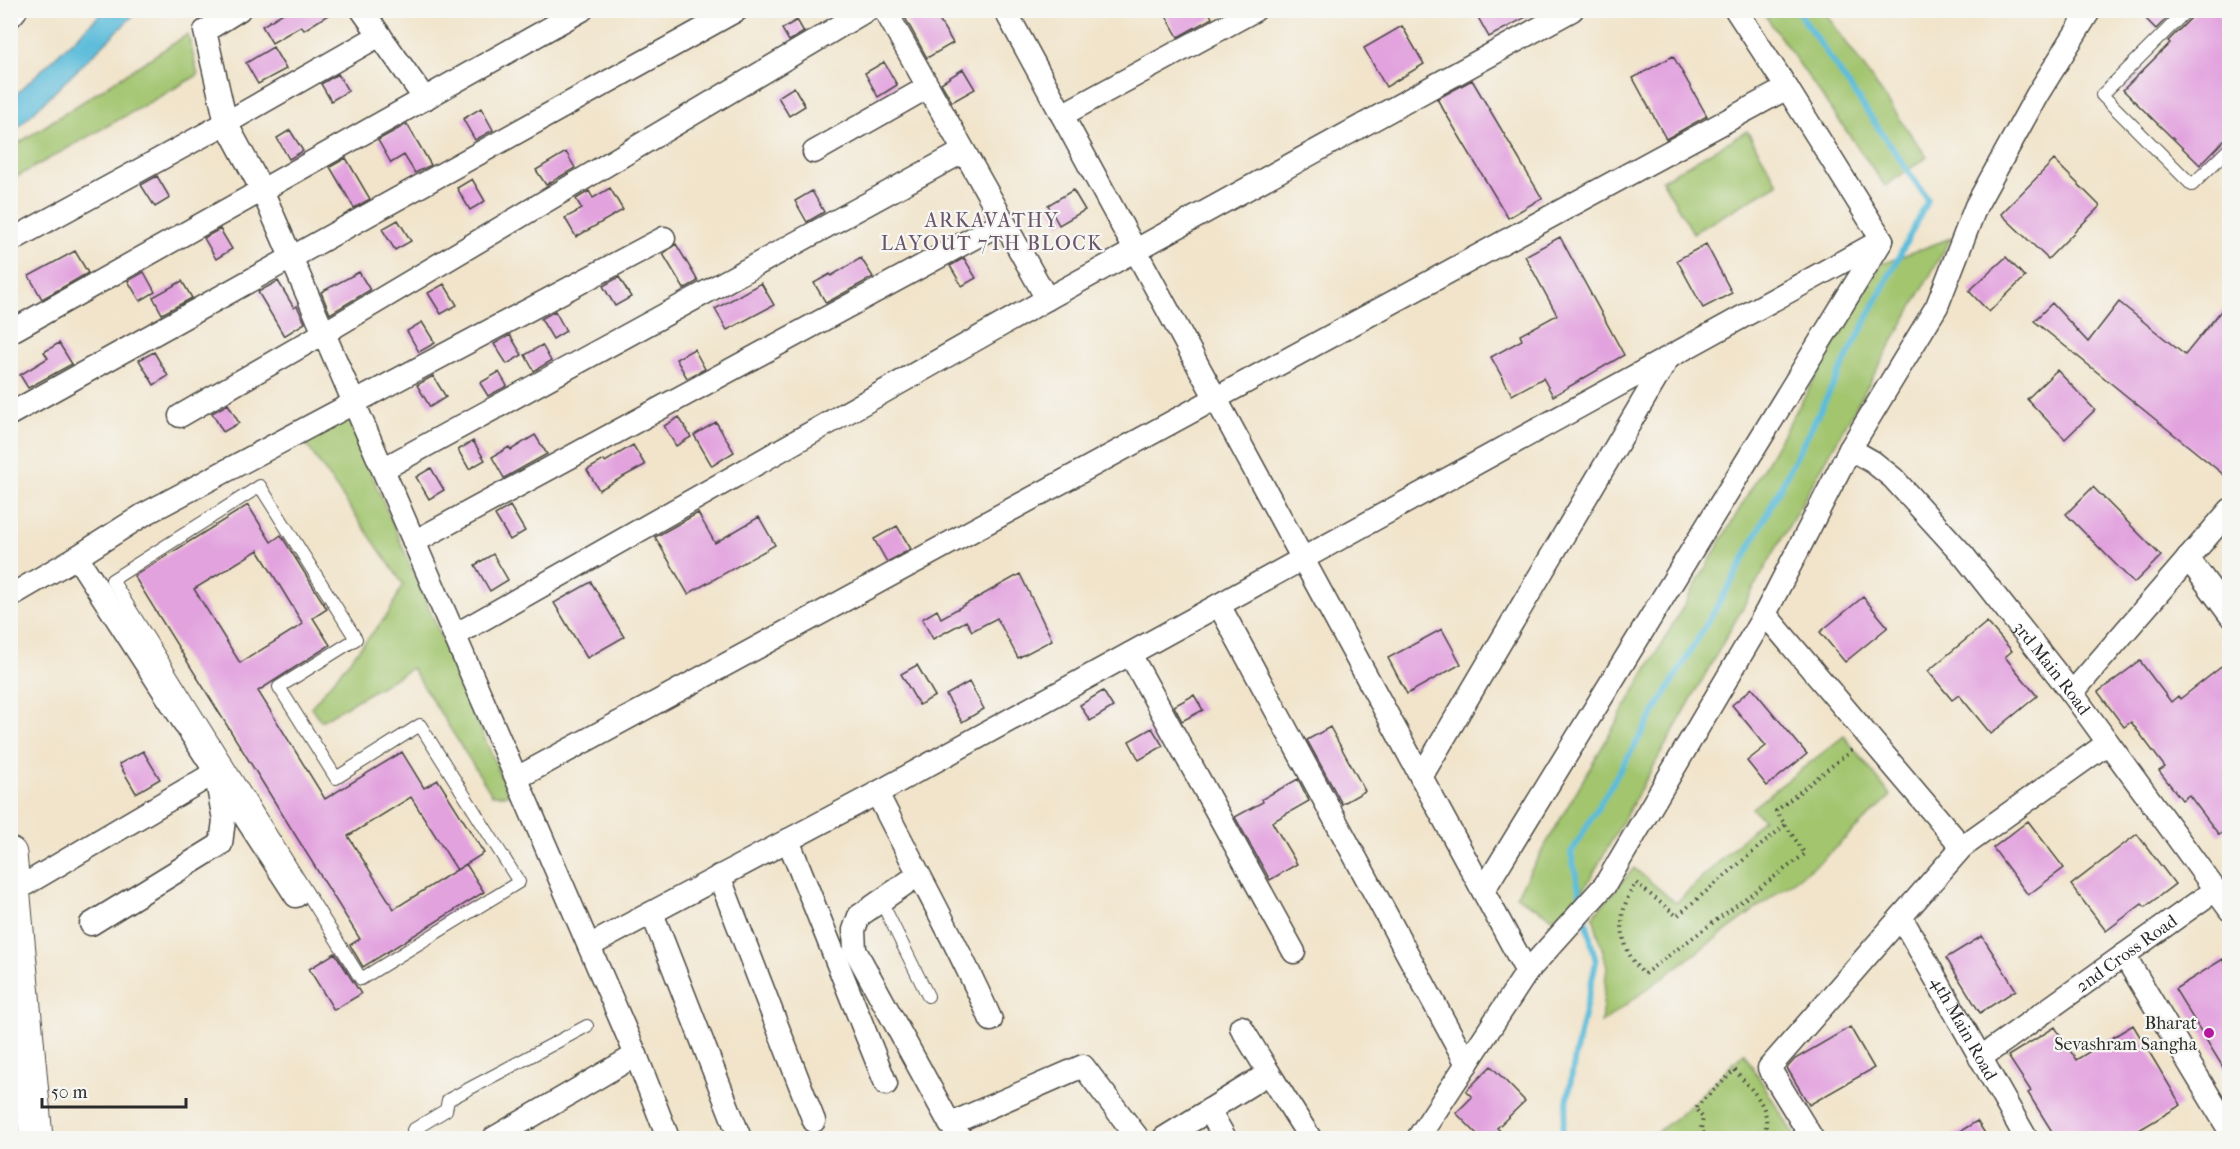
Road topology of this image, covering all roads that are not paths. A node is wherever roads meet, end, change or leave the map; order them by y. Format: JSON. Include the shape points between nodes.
{"nodes":[{"id":1,"x":16,"y":10,"type":"edge"},
{"id":2,"x":239,"y":10,"type":"edge"},
{"id":3,"x":362,"y":10,"type":"edge"},
{"id":4,"x":582,"y":10,"type":"edge"},
{"id":5,"x":737,"y":10,"type":"edge"},
{"id":6,"x":867,"y":10,"type":"edge"},
{"id":7,"x":885,"y":10,"type":"edge"},
{"id":8,"x":1255,"y":10,"type":"edge"},
{"id":9,"x":1572,"y":10,"type":"edge"},
{"id":10,"x":1736,"y":10,"type":"edge"},
{"id":11,"x":2090,"y":10,"type":"edge"},
{"id":12,"x":2187,"y":10,"type":"edge"},
{"id":13,"x":1015,"y":14,"type":"edge"},
{"id":14,"x":10,"y":17,"type":"edge"},
{"id":15,"x":380,"y":35,"type":"junction"},
{"id":16,"x":928,"y":87,"type":"junction"},
{"id":17,"x":1787,"y":88,"type":"junction"},
{"id":18,"x":425,"y":99,"type":"junction"},
{"id":19,"x":1062,"y":115,"type":"junction"},
{"id":20,"x":226,"y":123,"type":"junction"},
{"id":21,"x":2229,"y":148,"type":"edge"},
{"id":22,"x":964,"y":151,"type":"junction"},
{"id":23,"x":814,"y":152,"type":"dead end"},
{"id":24,"x":262,"y":190,"type":"junction"},
{"id":25,"x":1003,"y":222,"type":"junction"},
{"id":26,"x":664,"y":238,"type":"dead end"},
{"id":27,"x":1882,"y":240,"type":"junction"},
{"id":28,"x":10,"y":241,"type":"edge"},
{"id":29,"x":1136,"y":250,"type":"junction"},
{"id":30,"x":291,"y":258,"type":"junction"},
{"id":31,"x":1047,"y":299,"type":"junction"},
{"id":32,"x":10,"y":332,"type":"edge"},
{"id":33,"x":324,"y":333,"type":"junction"},
{"id":34,"x":1668,"y":358,"type":"junction"},
{"id":35,"x":1216,"y":399,"type":"junction"},
{"id":36,"x":355,"y":404,"type":"junction"},
{"id":37,"x":10,"y":414,"type":"edge"},
{"id":38,"x":180,"y":416,"type":"dead end"},
{"id":39,"x":1850,"y":450,"type":"junction"},
{"id":40,"x":383,"y":468,"type":"junction"},
{"id":41,"x":2229,"y":510,"type":"edge"},
{"id":42,"x":414,"y":542,"type":"junction"},
{"id":43,"x":77,"y":557,"type":"junction"},
{"id":44,"x":2188,"y":558,"type":"junction"},
{"id":45,"x":1303,"y":559,"type":"junction"},
{"id":46,"x":10,"y":596,"type":"edge"},
{"id":47,"x":1219,"y":605,"type":"junction"},
{"id":48,"x":1765,"y":614,"type":"junction"},
{"id":49,"x":2229,"y":615,"type":"edge"},
{"id":50,"x":455,"y":635,"type":"junction"},
{"id":51,"x":1130,"y":654,"type":"junction"},
{"id":52,"x":2072,"y":693,"type":"junction"},
{"id":53,"x":2108,"y":743,"type":"junction"},
{"id":54,"x":222,"y":769,"type":"junction"},
{"id":55,"x":1421,"y":777,"type":"junction"},
{"id":56,"x":517,"y":778,"type":"junction"},
{"id":57,"x":877,"y":793,"type":"junction"},
{"id":58,"x":788,"y":840,"type":"junction"},
{"id":59,"x":1962,"y":847,"type":"junction"},
{"id":60,"x":10,"y":854,"type":"edge"},
{"id":61,"x":918,"y":874,"type":"junction"},
{"id":62,"x":719,"y":876,"type":"junction"},
{"id":63,"x":14,"y":891,"type":"junction"},
{"id":64,"x":1483,"y":891,"type":"junction"},
{"id":65,"x":2215,"y":891,"type":"junction"},
{"id":66,"x":296,"y":896,"type":"dead end"},
{"id":67,"x":881,"y":901,"type":"junction"},
{"id":68,"x":2229,"y":910,"type":"edge"},
{"id":69,"x":652,"y":913,"type":"junction"},
{"id":70,"x":1901,"y":917,"type":"junction"},
{"id":71,"x":91,"y":924,"type":"dead end"},
{"id":72,"x":589,"y":946,"type":"junction"},
{"id":73,"x":1294,"y":952,"type":"dead end"},
{"id":74,"x":2124,"y":955,"type":"junction"},
{"id":75,"x":1527,"y":972,"type":"junction"},
{"id":76,"x":928,"y":996,"type":"dead end"},
{"id":77,"x":991,"y":1020,"type":"dead end"},
{"id":78,"x":587,"y":1026,"type":"dead end"},
{"id":79,"x":1241,"y":1027,"type":"dead end"},
{"id":80,"x":636,"y":1055,"type":"junction"},
{"id":81,"x":1980,"y":1058,"type":"junction"},
{"id":82,"x":1467,"y":1064,"type":"junction"},
{"id":83,"x":1269,"y":1073,"type":"junction"},
{"id":84,"x":886,"y":1084,"type":"dead end"},
{"id":85,"x":1209,"y":1110,"type":"junction"},
{"id":86,"x":814,"y":1120,"type":"dead end"},
{"id":87,"x":526,"y":1130,"type":"edge"},
{"id":88,"x":955,"y":1131,"type":"edge"},
{"id":89,"x":2229,"y":1131,"type":"edge"},
{"id":90,"x":36,"y":1138,"type":"edge"},
{"id":91,"x":417,"y":1138,"type":"edge"},
{"id":92,"x":494,"y":1138,"type":"edge"},
{"id":93,"x":668,"y":1138,"type":"edge"},
{"id":94,"x":740,"y":1138,"type":"edge"},
{"id":95,"x":1138,"y":1138,"type":"edge"},
{"id":96,"x":1164,"y":1138,"type":"edge"},
{"id":97,"x":1225,"y":1138,"type":"edge"},
{"id":98,"x":1310,"y":1138,"type":"edge"},
{"id":99,"x":1418,"y":1138,"type":"edge"},
{"id":100,"x":1812,"y":1138,"type":"edge"},
{"id":101,"x":2026,"y":1138,"type":"edge"}],
"edges":[{"from":1,"to":14,"type":"street"},
{"from":2,"to":20,"type":"street","via":[[205,31]]},
{"from":3,"to":15,"type":"street"},
{"from":4,"to":18,"type":"street"},
{"from":5,"to":30,"type":"street"},
{"from":6,"to":33,"type":"street"},
{"from":7,"to":16,"type":"street"},
{"from":8,"to":19,"type":"street"},
{"from":9,"to":29,"type":"street"},
{"from":10,"to":17,"type":"street"},
{"from":11,"to":39,"type":"street","via":[[2037,95],[1976,206],[1937,306]]},
{"from":12,"to":21,"type":"lane","via":[[2102,95],[2192,185]]},
{"from":13,"to":19,"type":"street"},
{"from":15,"to":18,"type":"street"},
{"from":15,"to":20,"type":"street"},
{"from":16,"to":22,"type":"street"},
{"from":16,"to":23,"type":"street"},
{"from":17,"to":27,"type":"street"},
{"from":17,"to":35,"type":"street"},
{"from":18,"to":24,"type":"street"},
{"from":19,"to":29,"type":"street"},
{"from":20,"to":24,"type":"street"},
{"from":20,"to":28,"type":"street"},
{"from":22,"to":25,"type":"street"},
{"from":22,"to":40,"type":"street"},
{"from":24,"to":30,"type":"street"},
{"from":24,"to":32,"type":"street"},
{"from":25,"to":31,"type":"street"},
{"from":25,"to":42,"type":"street"},
{"from":26,"to":36,"type":"street"},
{"from":27,"to":34,"type":"street"},
{"from":27,"to":64,"type":"street"},
{"from":29,"to":31,"type":"street"},
{"from":29,"to":35,"type":"street"},
{"from":30,"to":33,"type":"street"},
{"from":30,"to":37,"type":"street"},
{"from":31,"to":50,"type":"street"},
{"from":33,"to":36,"type":"street"},
{"from":33,"to":38,"type":"street"},
{"from":34,"to":45,"type":"street"},
{"from":34,"to":55,"type":"street"},
{"from":35,"to":45,"type":"street"},
{"from":35,"to":56,"type":"street"},
{"from":36,"to":40,"type":"street"},
{"from":36,"to":43,"type":"street","via":[[143,515]]},
{"from":39,"to":48,"type":"street"},
{"from":39,"to":52,"type":"street","name":"3rd Main Road","via":[[1884,469],[1909,493],[2007,608]]},
{"from":40,"to":42,"type":"street"},
{"from":41,"to":44,"type":"street"},
{"from":42,"to":50,"type":"street"},
{"from":43,"to":46,"type":"street"},
{"from":43,"to":54,"type":"street"},
{"from":44,"to":49,"type":"street"},
{"from":44,"to":52,"type":"street"},
{"from":45,"to":47,"type":"street"},
{"from":45,"to":55,"type":"street"},
{"from":47,"to":51,"type":"street"},
{"from":47,"to":82,"type":"street"},
{"from":48,"to":59,"type":"street"},
{"from":48,"to":75,"type":"street","via":[[1605,885]]},
{"from":50,"to":56,"type":"street"},
{"from":51,"to":57,"type":"street"},
{"from":51,"to":73,"type":"street"},
{"from":52,"to":53,"type":"street","name":"3rd Main Road"},
{"from":53,"to":59,"type":"street"},
{"from":53,"to":65,"type":"street","name":"3rd Main Road"},
{"from":54,"to":54,"type":"lane","via":[[362,979],[519,882],[420,725],[336,778],[279,687],[356,639],[260,486],[112,580]]},
{"from":54,"to":63,"type":"street"},
{"from":54,"to":66,"type":"street"},
{"from":54,"to":71,"type":"street","via":[[221,844]]},
{"from":55,"to":64,"type":"street"},
{"from":56,"to":72,"type":"street"},
{"from":57,"to":58,"type":"street"},
{"from":57,"to":61,"type":"street"},
{"from":58,"to":62,"type":"street"},
{"from":58,"to":84,"type":"street"},
{"from":59,"to":70,"type":"street"},
{"from":60,"to":63,"type":"street"},
{"from":61,"to":67,"type":"street"},
{"from":61,"to":77,"type":"street"},
{"from":62,"to":69,"type":"street"},
{"from":62,"to":86,"type":"street"},
{"from":63,"to":90,"type":"street"},
{"from":64,"to":75,"type":"street"},
{"from":65,"to":68,"type":"street","name":"3rd Main Road"},
{"from":65,"to":74,"type":"street","name":"2nd Cross Road"},
{"from":67,"to":76,"type":"lane"},
{"from":67,"to":88,"type":"street","via":[[859,916],[854,930],[855,950]]},
{"from":69,"to":72,"type":"street"},
{"from":69,"to":94,"type":"street"},
{"from":70,"to":81,"type":"street","name":"4th Main Road"},
{"from":70,"to":100,"type":"street","via":[[1769,1068]]},
{"from":72,"to":80,"type":"street"},
{"from":74,"to":81,"type":"street","name":"2nd Cross Road"},
{"from":74,"to":89,"type":"street"},
{"from":75,"to":82,"type":"street"},
{"from":78,"to":91,"type":"lane","via":[[448,1100],[446,1110],[413,1130]]},
{"from":79,"to":83,"type":"street"},
{"from":80,"to":87,"type":"street"},
{"from":80,"to":93,"type":"street"},
{"from":81,"to":101,"type":"street","name":"4th Main Road"},
{"from":82,"to":99,"type":"street"},
{"from":83,"to":85,"type":"street"},
{"from":83,"to":98,"type":"street"},
{"from":85,"to":96,"type":"street"},
{"from":85,"to":97,"type":"street"},
{"from":87,"to":92,"type":"street"},
{"from":88,"to":95,"type":"street","via":[[1083,1066]]}]}
